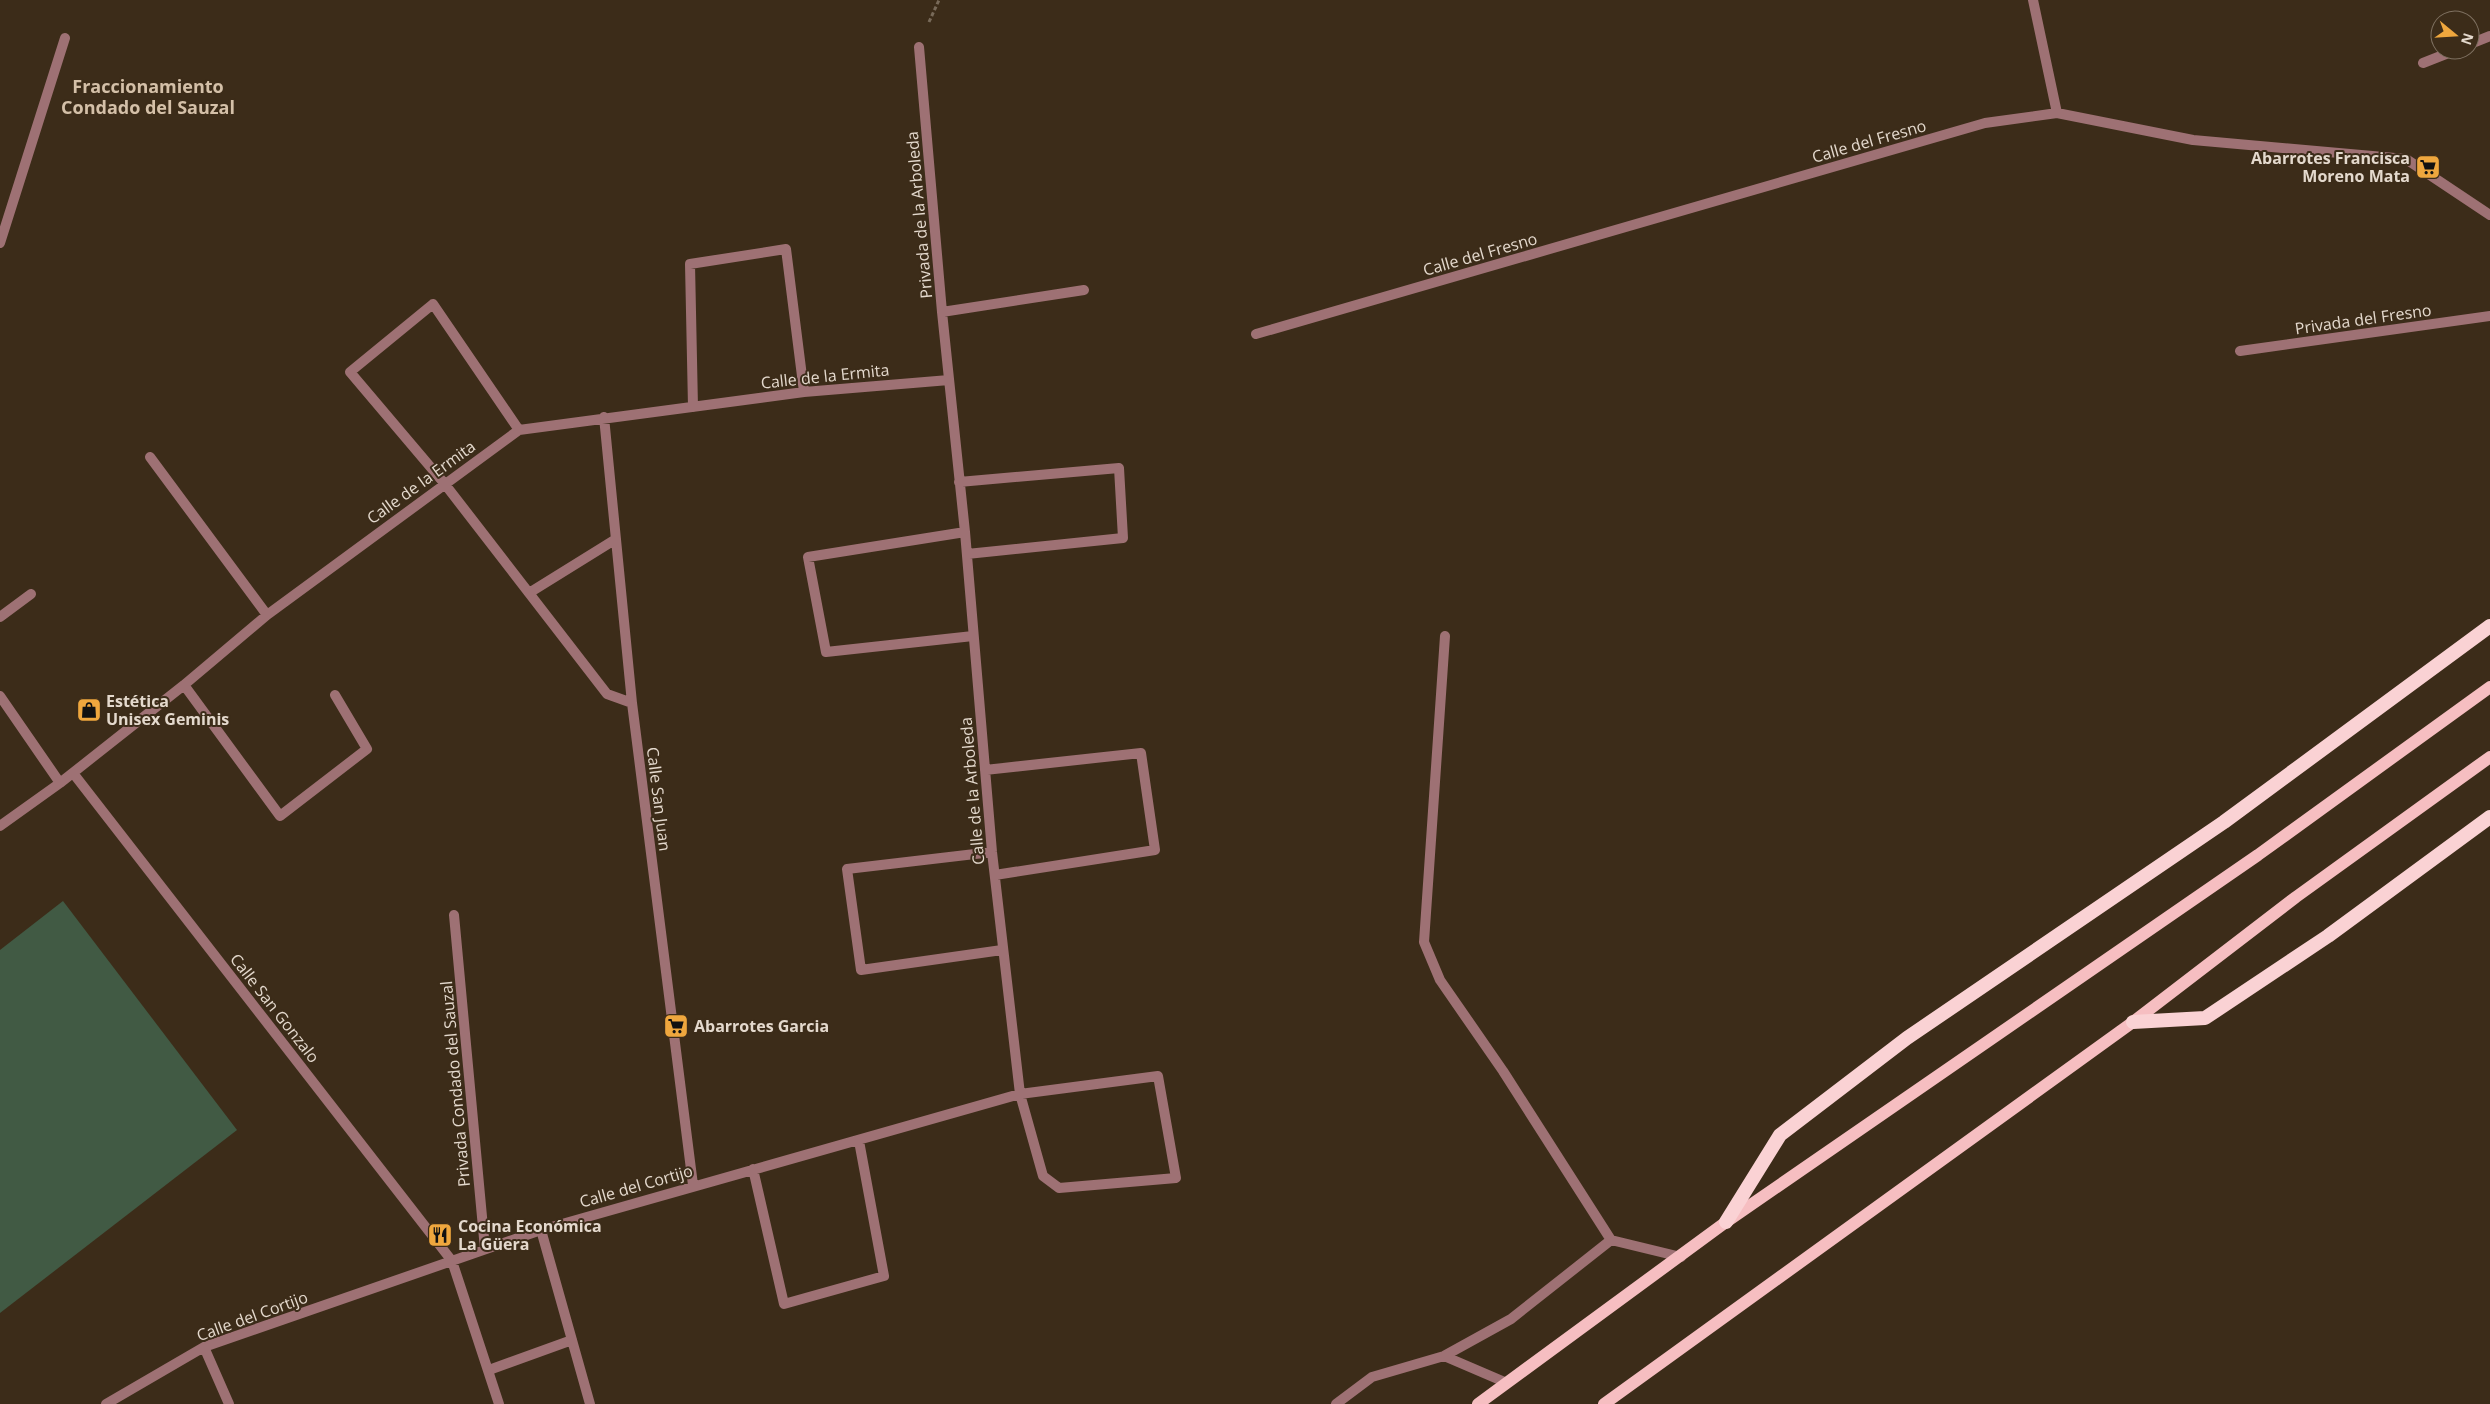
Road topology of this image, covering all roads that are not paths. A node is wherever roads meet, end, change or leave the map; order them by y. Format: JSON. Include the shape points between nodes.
{"nodes":[{"id":1,"x":2033,"y":0,"type":"edge"},
{"id":2,"x":65,"y":38,"type":"dead end"},
{"id":3,"x":919,"y":47,"type":"dead end"},
{"id":4,"x":2431,"y":60,"type":"edge"},
{"id":5,"x":2423,"y":63,"type":"dead end"},
{"id":6,"x":2057,"y":113,"type":"junction"},
{"id":7,"x":2490,"y":215,"type":"edge"},
{"id":8,"x":0,"y":243,"type":"edge"},
{"id":9,"x":1084,"y":290,"type":"dead end"},
{"id":10,"x":942,"y":312,"type":"junction"},
{"id":11,"x":2490,"y":316,"type":"edge"},
{"id":12,"x":1256,"y":334,"type":"dead end"},
{"id":13,"x":2240,"y":351,"type":"dead end"},
{"id":14,"x":949,"y":380,"type":"junction"},
{"id":15,"x":804,"y":392,"type":"junction"},
{"id":16,"x":692,"y":407,"type":"junction"},
{"id":17,"x":604,"y":416,"type":"junction"},
{"id":18,"x":519,"y":430,"type":"junction"},
{"id":19,"x":150,"y":457,"type":"dead end"},
{"id":20,"x":959,"y":482,"type":"junction"},
{"id":21,"x":444,"y":483,"type":"junction"},
{"id":22,"x":965,"y":532,"type":"junction"},
{"id":23,"x":616,"y":539,"type":"junction"},
{"id":24,"x":967,"y":554,"type":"junction"},
{"id":25,"x":529,"y":593,"type":"junction"},
{"id":26,"x":32,"y":594,"type":"dead end"},
{"id":27,"x":267,"y":615,"type":"junction"},
{"id":28,"x":0,"y":617,"type":"edge"},
{"id":29,"x":2490,"y":626,"type":"edge"},
{"id":30,"x":972,"y":636,"type":"junction"},
{"id":31,"x":1445,"y":636,"type":"dead end"},
{"id":32,"x":184,"y":685,"type":"junction"},
{"id":33,"x":2490,"y":687,"type":"edge"},
{"id":34,"x":335,"y":694,"type":"dead end"},
{"id":35,"x":0,"y":696,"type":"edge"},
{"id":36,"x":632,"y":702,"type":"junction"},
{"id":37,"x":2490,"y":757,"type":"edge"},
{"id":38,"x":985,"y":770,"type":"junction"},
{"id":39,"x":73,"y":773,"type":"junction"},
{"id":40,"x":60,"y":783,"type":"junction"},
{"id":41,"x":2490,"y":817,"type":"edge"},
{"id":42,"x":0,"y":826,"type":"edge"},
{"id":43,"x":992,"y":852,"type":"junction"},
{"id":44,"x":995,"y":875,"type":"junction"},
{"id":45,"x":454,"y":915,"type":"dead end"},
{"id":46,"x":1002,"y":950,"type":"junction"},
{"id":47,"x":2133,"y":1022,"type":"junction"},
{"id":48,"x":1020,"y":1094,"type":"junction"},
{"id":49,"x":859,"y":1141,"type":"junction"},
{"id":50,"x":753,"y":1169,"type":"junction"},
{"id":51,"x":693,"y":1185,"type":"junction"},
{"id":52,"x":1059,"y":1188,"type":"joint"},
{"id":53,"x":1726,"y":1222,"type":"junction"},
{"id":54,"x":541,"y":1230,"type":"junction"},
{"id":55,"x":1611,"y":1240,"type":"junction"},
{"id":56,"x":485,"y":1249,"type":"junction"},
{"id":57,"x":1681,"y":1257,"type":"junction"},
{"id":58,"x":452,"y":1261,"type":"junction"},
{"id":59,"x":572,"y":1340,"type":"junction"},
{"id":60,"x":204,"y":1347,"type":"junction"},
{"id":61,"x":1444,"y":1356,"type":"junction"},
{"id":62,"x":489,"y":1370,"type":"junction"},
{"id":63,"x":1506,"y":1383,"type":"junction"},
{"id":64,"x":117,"y":1401,"type":"edge"},
{"id":65,"x":106,"y":1404,"type":"edge"},
{"id":66,"x":229,"y":1404,"type":"edge"},
{"id":67,"x":499,"y":1404,"type":"edge"},
{"id":68,"x":590,"y":1404,"type":"edge"},
{"id":69,"x":1336,"y":1404,"type":"edge"},
{"id":70,"x":1478,"y":1404,"type":"edge"},
{"id":71,"x":1604,"y":1404,"type":"edge"}],
"edges":[{"from":1,"to":6,"type":"street"},
{"from":2,"to":8,"type":"street"},
{"from":3,"to":10,"type":"street","name":"Privada de la Arboleda"},
{"from":4,"to":5,"type":"street"},
{"from":6,"to":7,"type":"street","name":"Calle del Fresno","via":[[2193,140],[2406,159]]},
{"from":6,"to":12,"type":"street","name":"Calle del Fresno","via":[[1985,123]]},
{"from":9,"to":10,"type":"street"},
{"from":10,"to":14,"type":"street","name":"Privada de la Arboleda"},
{"from":11,"to":13,"type":"street","name":"Privada del Fresno"},
{"from":14,"to":15,"type":"street","name":"Calle de la Ermita"},
{"from":14,"to":20,"type":"street","name":"Calle de la Arboleda"},
{"from":15,"to":16,"type":"street","name":"Calle de la Ermita"},
{"from":15,"to":16,"type":"street","via":[[786,249],[690,264]]},
{"from":16,"to":17,"type":"street","name":"Calle de la Ermita"},
{"from":17,"to":18,"type":"street","name":"Calle de la Ermita"},
{"from":17,"to":23,"type":"street","name":"Calle San Juan"},
{"from":18,"to":21,"type":"street","name":"Calle de la Ermita"},
{"from":18,"to":21,"type":"street","via":[[433,304],[350,372]]},
{"from":19,"to":27,"type":"street"},
{"from":20,"to":22,"type":"street","name":"Calle de la Arboleda"},
{"from":20,"to":24,"type":"street","via":[[1119,468],[1123,538]]},
{"from":21,"to":25,"type":"street"},
{"from":21,"to":27,"type":"street","name":"Calle de la Ermita"},
{"from":22,"to":24,"type":"street","name":"Calle de la Arboleda"},
{"from":22,"to":30,"type":"street","via":[[808,556],[826,652]]},
{"from":23,"to":25,"type":"street"},
{"from":23,"to":36,"type":"street","name":"Calle San Juan"},
{"from":24,"to":30,"type":"street","name":"Calle de la Arboleda"},
{"from":25,"to":36,"type":"street","via":[[606,694]]},
{"from":26,"to":28,"type":"street"},
{"from":27,"to":32,"type":"street","name":"Calle de la Ermita"},
{"from":29,"to":53,"type":"highway","via":[[2224,822],[1907,1038],[1780,1135]]},
{"from":30,"to":38,"type":"street","name":"Calle de la Arboleda"},
{"from":31,"to":55,"type":"street","via":[[1424,942],[1440,980],[1503,1071]]},
{"from":32,"to":34,"type":"street","via":[[280,816],[367,749]]},
{"from":32,"to":39,"type":"street","name":"Calle de la Ermita"},
{"from":33,"to":53,"type":"main road","via":[[2258,855]]},
{"from":35,"to":40,"type":"street"},
{"from":36,"to":51,"type":"street","name":"Calle San Juan"},
{"from":37,"to":47,"type":"main road","via":[[2296,897]]},
{"from":38,"to":43,"type":"street","name":"Calle de la Arboleda"},
{"from":38,"to":44,"type":"street","via":[[1141,752],[1155,850]]},
{"from":39,"to":40,"type":"street","name":"Calle de la Ermita"},
{"from":39,"to":58,"type":"street","name":"Calle San Gonzalo"},
{"from":40,"to":42,"type":"street","name":"Calle de la Ermita"},
{"from":41,"to":47,"type":"highway","via":[[2328,936],[2205,1018]]},
{"from":43,"to":44,"type":"street","name":"Calle de la Arboleda"},
{"from":43,"to":46,"type":"street","via":[[847,868],[861,970]]},
{"from":44,"to":46,"type":"street","name":"Calle de la Arboleda"},
{"from":45,"to":56,"type":"street","name":"Privada Condado del Sauzal"},
{"from":46,"to":48,"type":"street","name":"Calle de la Arboleda"},
{"from":47,"to":71,"type":"main road"},
{"from":48,"to":49,"type":"street","name":"Calle del Cortijo"},
{"from":48,"to":52,"type":"street","name":"Calle de la Arboleda","via":[[1043,1176]]},
{"from":48,"to":52,"type":"street","name":"Calle del Cortijo","via":[[1158,1076],[1176,1178]]},
{"from":49,"to":50,"type":"street","name":"Calle del Cortijo"},
{"from":49,"to":50,"type":"street","via":[[884,1276],[784,1304]]},
{"from":50,"to":51,"type":"street","name":"Calle del Cortijo"},
{"from":51,"to":54,"type":"street","name":"Calle del Cortijo"},
{"from":53,"to":57,"type":"main road"},
{"from":54,"to":56,"type":"street","name":"Calle del Cortijo"},
{"from":54,"to":59,"type":"street"},
{"from":55,"to":57,"type":"street"},
{"from":55,"to":61,"type":"street","via":[[1512,1319]]},
{"from":56,"to":58,"type":"street","name":"Calle del Cortijo"},
{"from":57,"to":63,"type":"main road"},
{"from":58,"to":60,"type":"street","name":"Calle del Cortijo"},
{"from":58,"to":62,"type":"street","name":"Calle San Gonzalo"},
{"from":59,"to":62,"type":"street"},
{"from":59,"to":68,"type":"street"},
{"from":60,"to":64,"type":"street","name":"Calle del Cortijo"},
{"from":60,"to":66,"type":"street"},
{"from":61,"to":63,"type":"street"},
{"from":61,"to":69,"type":"street","via":[[1372,1377]]},
{"from":62,"to":67,"type":"street","name":"Calle San Gonzalo"},
{"from":63,"to":70,"type":"main road"},
{"from":64,"to":65,"type":"street","name":"Calle del Cortijo"}]}
